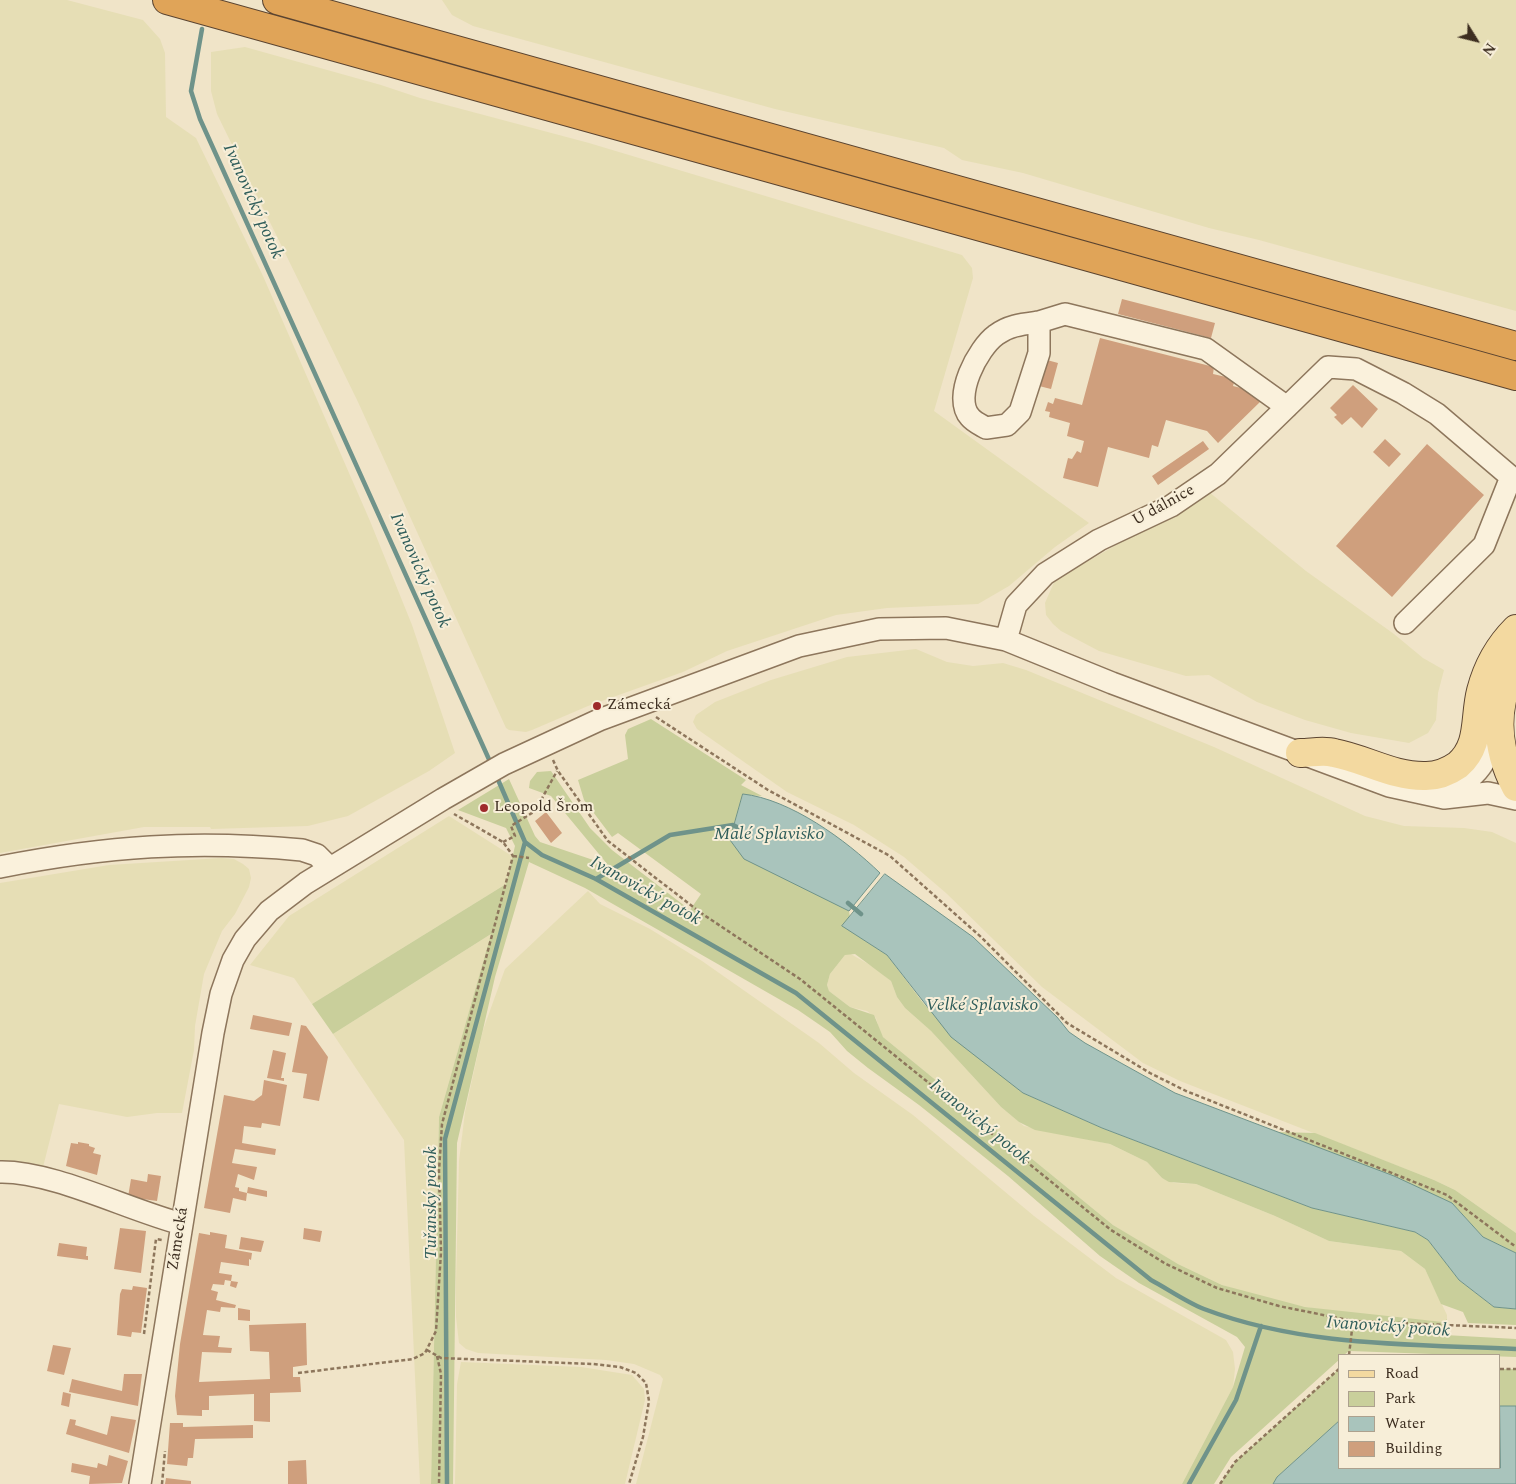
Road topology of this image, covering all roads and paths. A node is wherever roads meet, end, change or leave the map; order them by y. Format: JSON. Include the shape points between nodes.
{"nodes":[{"id":1,"x":167,"y":0,"type":"edge"},
{"id":2,"x":277,"y":0,"type":"edge"},
{"id":3,"x":1040,"y":322,"type":"junction"},
{"id":4,"x":1516,"y":346,"type":"edge"},
{"id":5,"x":1516,"y":376,"type":"edge"},
{"id":6,"x":1287,"y":407,"type":"junction"},
{"id":7,"x":1405,"y":623,"type":"dead end"},
{"id":8,"x":1516,"y":629,"type":"edge"},
{"id":9,"x":1006,"y":640,"type":"junction"},
{"id":10,"x":1516,"y":664,"type":"edge"},
{"id":11,"x":650,"y":702,"type":"junction"},
{"id":12,"x":1499,"y":718,"type":"junction"},
{"id":13,"x":546,"y":745,"type":"junction"},
{"id":14,"x":1300,"y":753,"type":"junction"},
{"id":15,"x":558,"y":771,"type":"junction"},
{"id":16,"x":1516,"y":787,"type":"edge"},
{"id":17,"x":1422,"y":793,"type":"junction"},
{"id":18,"x":443,"y":799,"type":"junction"},
{"id":19,"x":1516,"y":799,"type":"edge"},
{"id":20,"x":503,"y":842,"type":"junction"},
{"id":21,"x":513,"y":856,"type":"junction"},
{"id":22,"x":529,"y":858,"type":"dead end"},
{"id":23,"x":0,"y":867,"type":"edge"},
{"id":24,"x":330,"y":868,"type":"junction"},
{"id":25,"x":0,"y":1172,"type":"edge"},
{"id":26,"x":182,"y":1224,"type":"junction"},
{"id":27,"x":1516,"y":1247,"type":"edge"},
{"id":28,"x":1353,"y":1321,"type":"junction"},
{"id":29,"x":1516,"y":1328,"type":"edge"},
{"id":30,"x":427,"y":1350,"type":"junction"},
{"id":31,"x":1350,"y":1354,"type":"edge"},
{"id":32,"x":437,"y":1356,"type":"junction"},
{"id":33,"x":1501,"y":1369,"type":"edge"},
{"id":34,"x":1338,"y":1370,"type":"edge"},
{"id":35,"x":1516,"y":1370,"type":"edge"},
{"id":36,"x":298,"y":1373,"type":"dead end"},
{"id":37,"x":1222,"y":1480,"type":"junction"},
{"id":38,"x":140,"y":1484,"type":"edge"},
{"id":39,"x":439,"y":1484,"type":"edge"},
{"id":40,"x":629,"y":1484,"type":"edge"},
{"id":41,"x":1220,"y":1484,"type":"edge"},
{"id":42,"x":1224,"y":1484,"type":"edge"}],
"edges":[{"from":1,"to":5,"type":"highway"},
{"from":2,"to":4,"type":"highway"},
{"from":3,"to":3,"type":"street","via":[[1039,353],[1020,412],[1007,425],[986,428],[969,417],[963,399],[971,366],[995,335],[1016,325]]},
{"from":3,"to":6,"type":"street","via":[[1065,314],[1206,349]]},
{"from":6,"to":7,"type":"street","name":"U dálnice","via":[[1328,367],[1356,369],[1437,414],[1511,477],[1484,545]]},
{"from":6,"to":9,"type":"street","name":"U dálnice","via":[[1218,474],[1171,506],[1099,540],[1045,574],[1016,605]]},
{"from":8,"to":14,"type":"main road","via":[[1488,672],[1478,707],[1474,746],[1451,769],[1432,776],[1412,775],[1381,769],[1334,752]]},
{"from":9,"to":11,"type":"street","name":"Zámecká","via":[[946,628],[880,629],[799,646]]},
{"from":9,"to":14,"type":"street","name":"Zámecká"},
{"from":10,"to":12,"type":"main road","via":[[1505,686]]},
{"from":11,"to":13,"type":"street","name":"Zámecká","via":[[599,720]]},
{"from":11,"to":27,"type":"path","via":[[657,718],[760,785],[890,856],[981,937],[1067,1023],[1186,1091],[1447,1195]]},
{"from":12,"to":16,"type":"main road","via":[[1502,756]]},
{"from":12,"to":17,"type":"street","via":[[1491,749],[1472,777],[1452,788]]},
{"from":13,"to":15,"type":"path"},
{"from":13,"to":18,"type":"street","name":"Zámecká","via":[[504,764]]},
{"from":14,"to":17,"type":"street","name":"Zámecká","via":[[1389,786]]},
{"from":15,"to":20,"type":"path","via":[[535,811],[511,826],[515,836]]},
{"from":15,"to":28,"type":"path","via":[[608,841],[701,913],[800,979],[1111,1230],[1166,1264],[1216,1288],[1279,1306]]},
{"from":17,"to":19,"type":"street","name":"Zámecká","via":[[1444,798],[1488,793]]},
{"from":18,"to":20,"type":"path","via":[[456,816]]},
{"from":18,"to":24,"type":"street","name":"Zámecká"},
{"from":20,"to":21,"type":"path"},
{"from":21,"to":22,"type":"path"},
{"from":21,"to":30,"type":"path","via":[[442,1124],[438,1310],[436,1331]]},
{"from":23,"to":24,"type":"street","via":[[109,849],[209,844],[302,850],[317,855]]},
{"from":24,"to":26,"type":"street","name":"Zámecká","via":[[283,898],[256,925],[233,960],[221,994]]},
{"from":25,"to":26,"type":"street","via":[[50,1181]]},
{"from":26,"to":38,"type":"street","name":"Zámecká"},
{"from":28,"to":29,"type":"path"},
{"from":28,"to":31,"type":"path"},
{"from":30,"to":32,"type":"path"},
{"from":30,"to":36,"type":"path","via":[[413,1359]]},
{"from":32,"to":39,"type":"path","via":[[441,1374]]},
{"from":32,"to":40,"type":"path","via":[[593,1364],[620,1367],[636,1373],[646,1383],[649,1401],[643,1437]]},
{"from":33,"to":35,"type":"path"},
{"from":34,"to":37,"type":"path","via":[[1235,1462]]},
{"from":37,"to":41,"type":"path"},
{"from":37,"to":42,"type":"path"}]}
